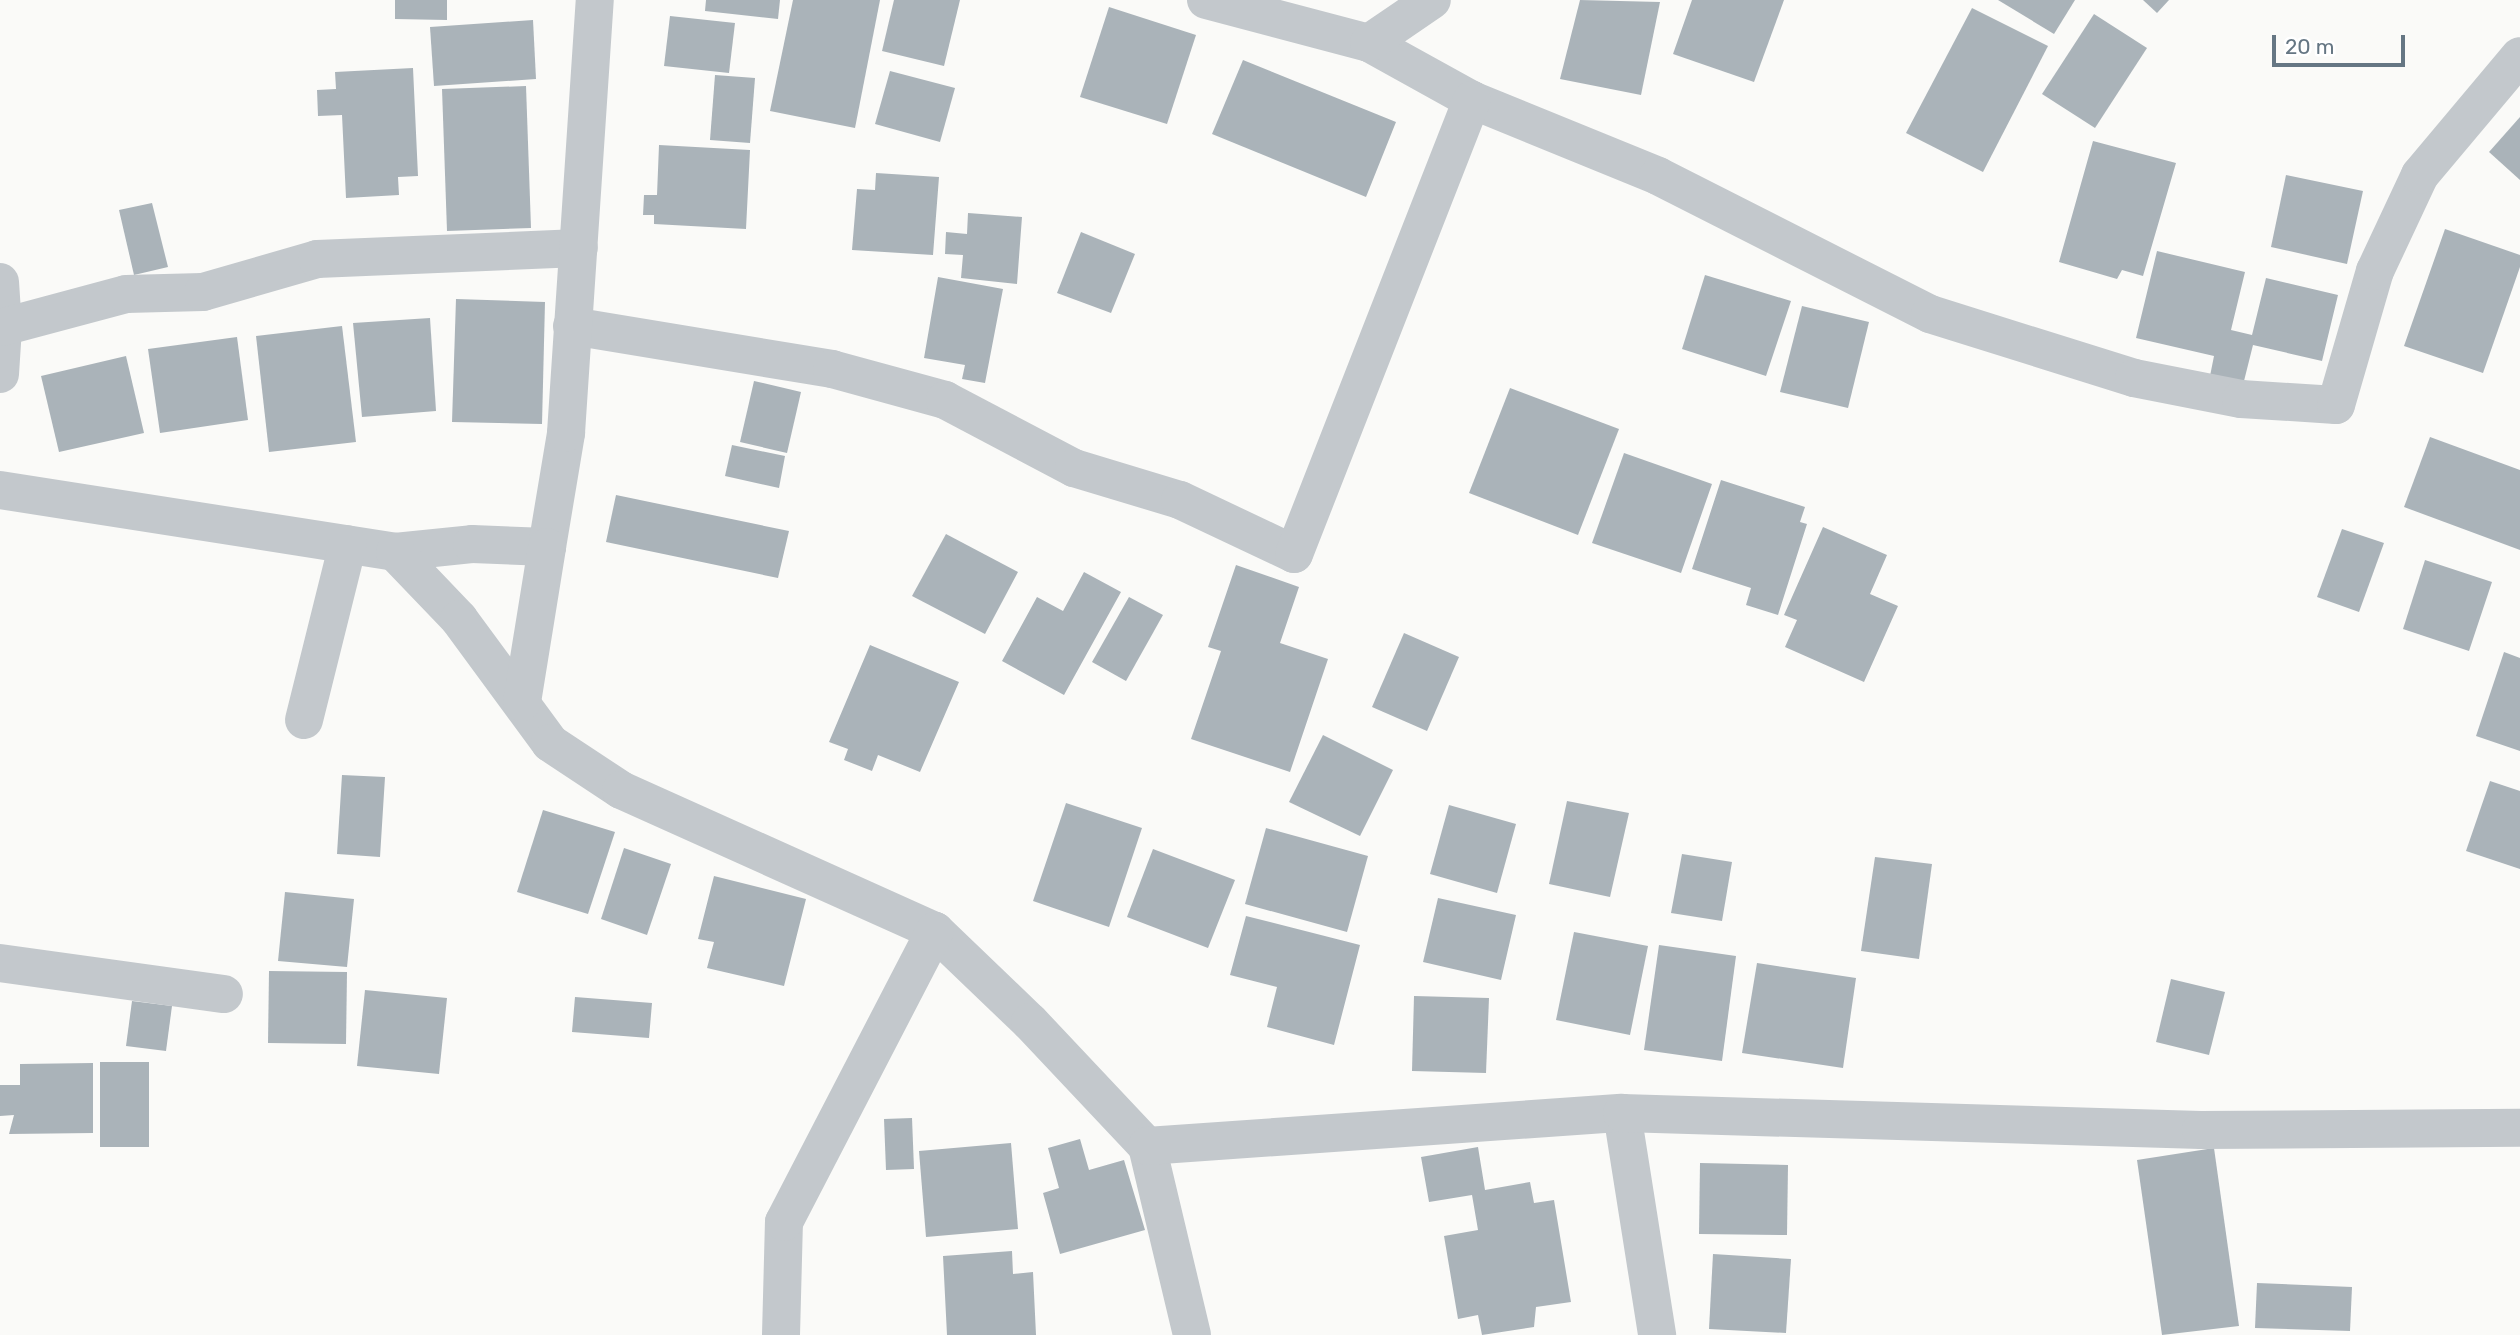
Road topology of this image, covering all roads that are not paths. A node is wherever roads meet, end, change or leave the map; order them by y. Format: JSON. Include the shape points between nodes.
{"nodes":[{"id":1,"x":595,"y":0,"type":"edge"},
{"id":2,"x":1206,"y":0,"type":"edge"},
{"id":3,"x":1432,"y":0,"type":"edge"},
{"id":4,"x":1369,"y":43,"type":"junction"},
{"id":5,"x":2520,"y":56,"type":"edge"},
{"id":6,"x":1472,"y":100,"type":"junction"},
{"id":7,"x":579,"y":248,"type":"junction"},
{"id":8,"x":0,"y":282,"type":"edge"},
{"id":9,"x":572,"y":326,"type":"junction"},
{"id":10,"x":2,"y":327,"type":"junction"},
{"id":11,"x":0,"y":374,"type":"edge"},
{"id":12,"x":0,"y":490,"type":"edge"},
{"id":13,"x":348,"y":544,"type":"junction"},
{"id":14,"x":547,"y":548,"type":"junction"},
{"id":15,"x":395,"y":552,"type":"junction"},
{"id":16,"x":522,"y":702,"type":"junction"},
{"id":17,"x":304,"y":720,"type":"dead end"},
{"id":18,"x":935,"y":932,"type":"junction"},
{"id":19,"x":0,"y":963,"type":"edge"},
{"id":20,"x":224,"y":994,"type":"dead end"},
{"id":21,"x":1622,"y":1113,"type":"junction"},
{"id":22,"x":2520,"y":1128,"type":"edge"},
{"id":23,"x":1147,"y":1146,"type":"junction"},
{"id":24,"x":781,"y":1335,"type":"edge"},
{"id":25,"x":1192,"y":1335,"type":"edge"},
{"id":26,"x":1657,"y":1335,"type":"edge"}],
"edges":[{"from":1,"to":7,"type":"street"},
{"from":2,"to":4,"type":"street"},
{"from":3,"to":4,"type":"street"},
{"from":4,"to":6,"type":"street"},
{"from":5,"to":6,"type":"street","via":[[2420,175],[2375,271],[2336,405],[2241,399],[2134,378],[1930,313],[1658,176]]},
{"from":6,"to":9,"type":"street","via":[[1294,555],[1180,500],[1074,468],[945,400],[832,369]]},
{"from":7,"to":9,"type":"street"},
{"from":7,"to":10,"type":"street","via":[[317,259],[203,292],[125,294]]},
{"from":8,"to":10,"type":"street"},
{"from":9,"to":14,"type":"street","via":[[566,433]]},
{"from":10,"to":11,"type":"street"},
{"from":12,"to":13,"type":"street"},
{"from":13,"to":15,"type":"street"},
{"from":13,"to":17,"type":"street"},
{"from":14,"to":15,"type":"street","via":[[472,544]]},
{"from":14,"to":16,"type":"street"},
{"from":15,"to":16,"type":"street","via":[[459,619]]},
{"from":16,"to":18,"type":"street","via":[[550,743],[621,790]]},
{"from":18,"to":23,"type":"street","via":[[1030,1022]]},
{"from":18,"to":24,"type":"street","via":[[784,1222]]},
{"from":19,"to":20,"type":"street"},
{"from":21,"to":22,"type":"street","via":[[2201,1130]]},
{"from":21,"to":23,"type":"street"},
{"from":21,"to":26,"type":"street"},
{"from":23,"to":25,"type":"street"}]}
